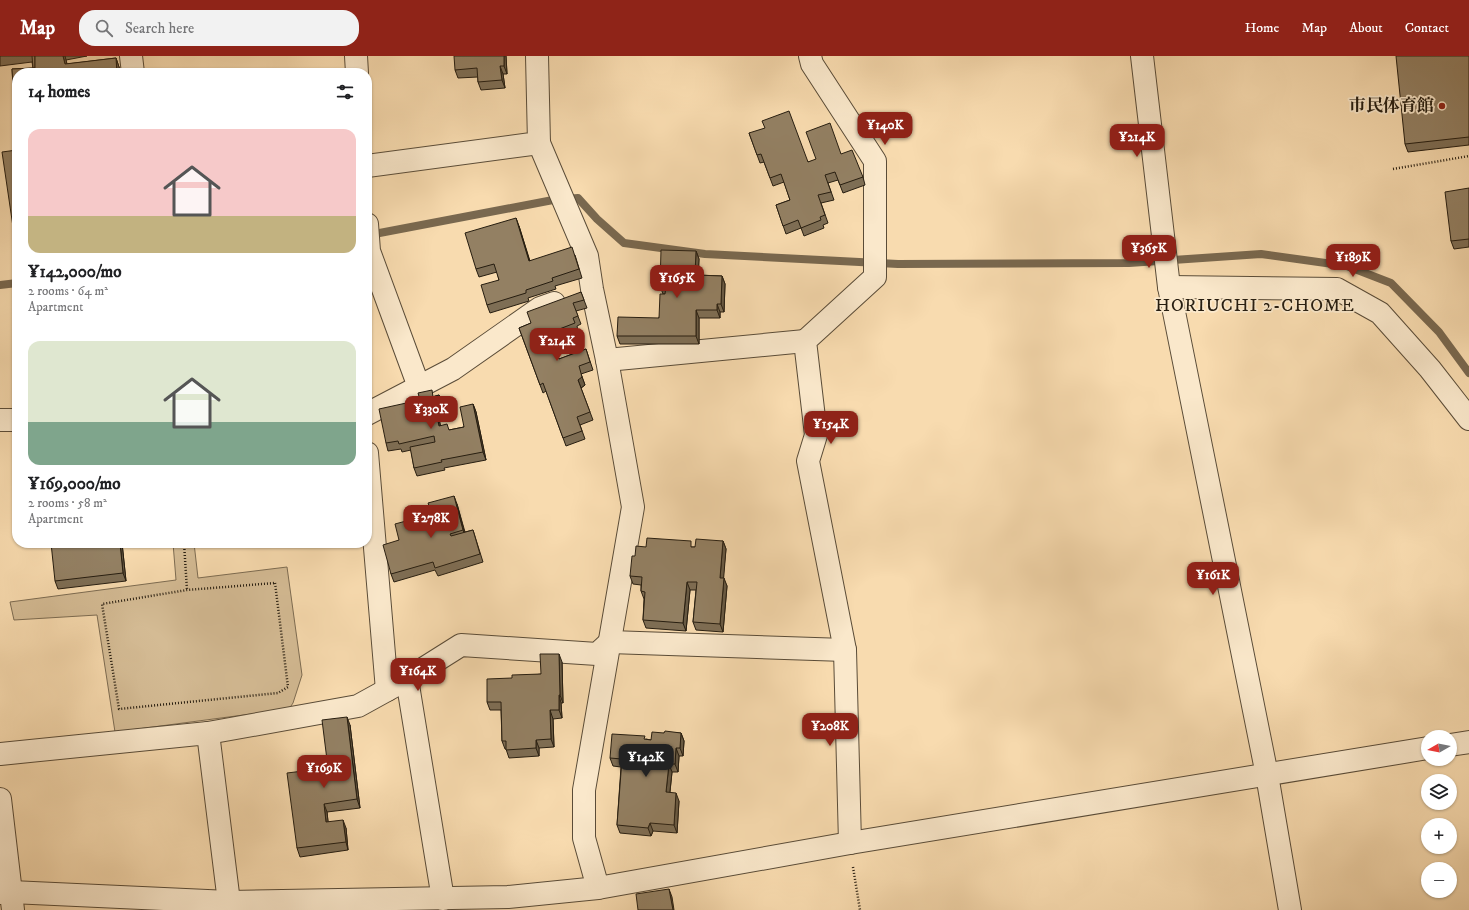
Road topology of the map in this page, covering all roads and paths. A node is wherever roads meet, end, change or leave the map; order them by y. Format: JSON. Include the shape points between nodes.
{"nodes":[{"id":1,"x":131,"y":56,"type":"edge"},
{"id":2,"x":356,"y":56,"type":"edge"},
{"id":3,"x":537,"y":56,"type":"edge"},
{"id":4,"x":810,"y":56,"type":"edge"},
{"id":5,"x":1142,"y":56,"type":"edge"},
{"id":6,"x":132,"y":68,"type":"edge"},
{"id":7,"x":357,"y":68,"type":"edge"},
{"id":8,"x":540,"y":144,"type":"junction"},
{"id":9,"x":1469,"y":156,"type":"edge"},
{"id":10,"x":372,"y":165,"type":"edge"},
{"id":11,"x":1393,"y":169,"type":"dead end"},
{"id":12,"x":372,"y":259,"type":"edge"},
{"id":13,"x":1168,"y":282,"type":"junction"},
{"id":14,"x":580,"y":293,"type":"junction"},
{"id":15,"x":805,"y":341,"type":"junction"},
{"id":16,"x":607,"y":360,"type":"junction"},
{"id":17,"x":419,"y":387,"type":"junction"},
{"id":18,"x":372,"y":411,"type":"edge"},
{"id":19,"x":1469,"y":419,"type":"edge"},
{"id":20,"x":0,"y":420,"type":"edge"},
{"id":21,"x":12,"y":420,"type":"edge"},
{"id":22,"x":372,"y":512,"type":"edge"},
{"id":23,"x":184,"y":548,"type":"edge"},
{"id":24,"x":187,"y":590,"type":"junction"},
{"id":25,"x":610,"y":642,"type":"junction"},
{"id":26,"x":845,"y":650,"type":"junction"},
{"id":27,"x":407,"y":679,"type":"junction"},
{"id":28,"x":387,"y":690,"type":"junction"},
{"id":29,"x":208,"y":733,"type":"junction"},
{"id":30,"x":1469,"y":742,"type":"edge"},
{"id":31,"x":1457,"y":744,"type":"edge"},
{"id":32,"x":1421,"y":749,"type":"edge"},
{"id":33,"x":0,"y":754,"type":"edge"},
{"id":34,"x":1267,"y":775,"type":"junction"},
{"id":35,"x":0,"y":799,"type":"edge"},
{"id":36,"x":850,"y":843,"type":"junction"},
{"id":37,"x":598,"y":888,"type":"junction"},
{"id":38,"x":8,"y":898,"type":"edge"},
{"id":39,"x":443,"y":899,"type":"junction"},
{"id":40,"x":229,"y":906,"type":"edge"},
{"id":41,"x":860,"y":910,"type":"edge"},
{"id":42,"x":1290,"y":910,"type":"edge"}],
"edges":[{"from":1,"to":6,"type":"street"},
{"from":2,"to":7,"type":"street"},
{"from":3,"to":8,"type":"street"},
{"from":4,"to":15,"type":"street","via":[[812,64],[875,161],[875,277]]},
{"from":5,"to":13,"type":"street"},
{"from":8,"to":10,"type":"street"},
{"from":8,"to":14,"type":"street","via":[[587,256]]},
{"from":9,"to":11,"type":"path"},
{"from":12,"to":17,"type":"street"},
{"from":13,"to":19,"type":"street","via":[[1337,289],[1380,313],[1430,369]]},
{"from":13,"to":34,"type":"street"},
{"from":14,"to":16,"type":"street"},
{"from":14,"to":17,"type":"street","via":[[540,308],[453,369]]},
{"from":15,"to":16,"type":"street"},
{"from":15,"to":26,"type":"street","via":[[816,435],[808,461]]},
{"from":16,"to":25,"type":"street","via":[[633,507]]},
{"from":17,"to":18,"type":"street"},
{"from":20,"to":21,"type":"street"},
{"from":22,"to":28,"type":"street"},
{"from":23,"to":24,"type":"path"},
{"from":24,"to":24,"type":"path","via":[[102,604],[119,709],[278,693],[288,687],[274,583]]},
{"from":25,"to":26,"type":"street"},
{"from":25,"to":27,"type":"street","via":[[598,654],[460,645]]},
{"from":25,"to":37,"type":"street","via":[[584,790],[584,838]]},
{"from":26,"to":36,"type":"street"},
{"from":27,"to":28,"type":"street"},
{"from":27,"to":39,"type":"street"},
{"from":28,"to":29,"type":"street","via":[[358,706]]},
{"from":29,"to":33,"type":"street"},
{"from":29,"to":40,"type":"street"},
{"from":30,"to":31,"type":"street"},
{"from":32,"to":34,"type":"street"},
{"from":34,"to":36,"type":"street"},
{"from":34,"to":42,"type":"street"},
{"from":35,"to":38,"type":"street"},
{"from":36,"to":37,"type":"street"},
{"from":36,"to":41,"type":"path"},
{"from":37,"to":39,"type":"street","via":[[508,897]]},
{"from":38,"to":40,"type":"street"},
{"from":39,"to":40,"type":"street"}]}
